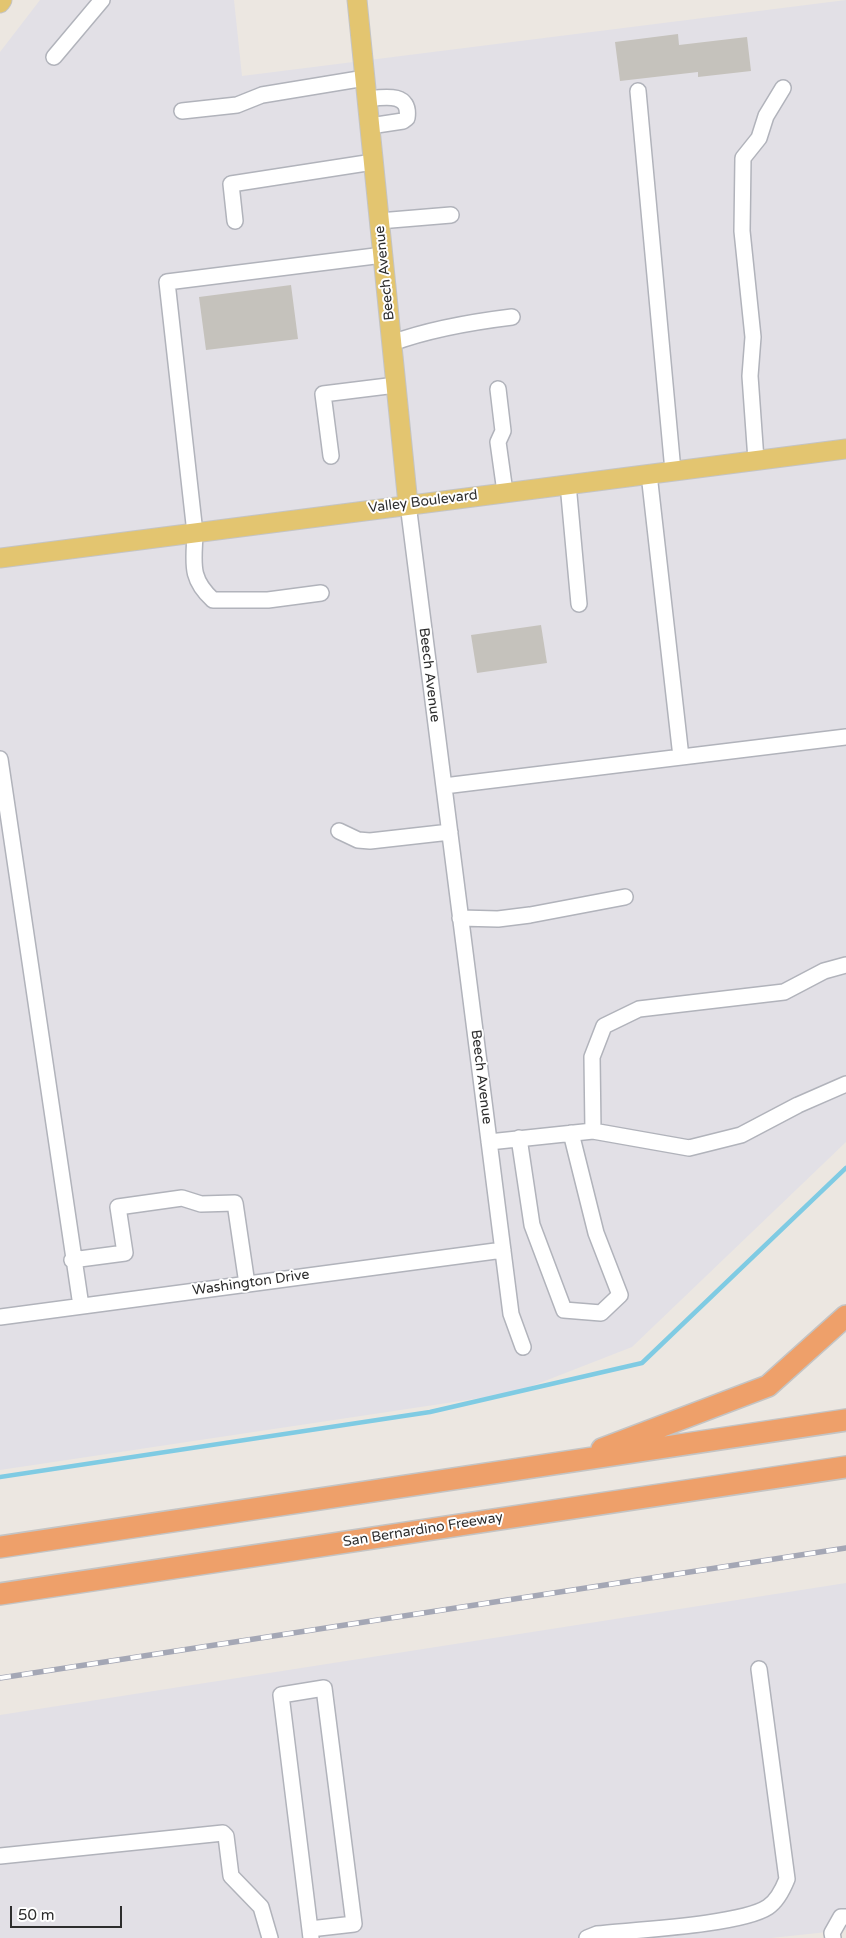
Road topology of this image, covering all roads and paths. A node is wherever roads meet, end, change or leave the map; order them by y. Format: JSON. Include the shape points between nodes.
{"nodes":[{"id":1,"x":102,"y":0,"type":"edge"},
{"id":2,"x":357,"y":0,"type":"edge"},
{"id":3,"x":54,"y":58,"type":"dead end"},
{"id":4,"x":365,"y":78,"type":"junction"},
{"id":5,"x":784,"y":88,"type":"dead end"},
{"id":6,"x":638,"y":91,"type":"dead end"},
{"id":7,"x":367,"y":99,"type":"junction"},
{"id":8,"x":182,"y":111,"type":"dead end"},
{"id":9,"x":370,"y":126,"type":"junction"},
{"id":10,"x":373,"y":162,"type":"junction"},
{"id":11,"x":451,"y":215,"type":"dead end"},
{"id":12,"x":235,"y":221,"type":"dead end"},
{"id":13,"x":379,"y":221,"type":"junction"},
{"id":14,"x":383,"y":255,"type":"junction"},
{"id":15,"x":512,"y":317,"type":"dead end"},
{"id":16,"x":392,"y":343,"type":"junction"},
{"id":17,"x":396,"y":385,"type":"junction"},
{"id":18,"x":498,"y":389,"type":"dead end"},
{"id":19,"x":846,"y":449,"type":"edge"},
{"id":20,"x":846,"y":453,"type":"edge"},
{"id":21,"x":331,"y":456,"type":"dead end"},
{"id":22,"x":756,"y":460,"type":"junction"},
{"id":23,"x":673,"y":471,"type":"junction"},
{"id":24,"x":649,"y":474,"type":"junction"},
{"id":25,"x":568,"y":484,"type":"junction"},
{"id":26,"x":506,"y":492,"type":"junction"},
{"id":27,"x":408,"y":504,"type":"junction"},
{"id":28,"x":195,"y":532,"type":"junction"},
{"id":29,"x":0,"y":558,"type":"edge"},
{"id":30,"x":321,"y":594,"type":"dead end"},
{"id":31,"x":579,"y":604,"type":"dead end"},
{"id":32,"x":846,"y":737,"type":"edge"},
{"id":33,"x":681,"y":757,"type":"junction"},
{"id":34,"x":0,"y":759,"type":"edge"},
{"id":35,"x":444,"y":786,"type":"junction"},
{"id":36,"x":339,"y":831,"type":"dead end"},
{"id":37,"x":450,"y":832,"type":"junction"},
{"id":38,"x":625,"y":897,"type":"dead end"},
{"id":39,"x":460,"y":918,"type":"junction"},
{"id":40,"x":846,"y":966,"type":"edge"},
{"id":41,"x":846,"y":1084,"type":"edge"},
{"id":42,"x":593,"y":1131,"type":"junction"},
{"id":43,"x":571,"y":1133,"type":"junction"},
{"id":44,"x":519,"y":1138,"type":"junction"},
{"id":45,"x":489,"y":1142,"type":"junction"},
{"id":46,"x":503,"y":1250,"type":"junction"},
{"id":47,"x":72,"y":1260,"type":"junction"},
{"id":48,"x":248,"y":1284,"type":"junction"},
{"id":49,"x":81,"y":1306,"type":"junction"},
{"id":50,"x":846,"y":1316,"type":"edge"},
{"id":51,"x":0,"y":1317,"type":"edge"},
{"id":52,"x":523,"y":1347,"type":"dead end"},
{"id":53,"x":846,"y":1420,"type":"edge"},
{"id":54,"x":562,"y":1464,"type":"junction"},
{"id":55,"x":846,"y":1467,"type":"edge"},
{"id":56,"x":0,"y":1547,"type":"edge"},
{"id":57,"x":0,"y":1594,"type":"edge"},
{"id":58,"x":758,"y":1669,"type":"dead end"},
{"id":59,"x":0,"y":1856,"type":"edge"},
{"id":60,"x":846,"y":1917,"type":"edge"},
{"id":61,"x":310,"y":1933,"type":"edge"},
{"id":62,"x":832,"y":1935,"type":"edge"},
{"id":63,"x":270,"y":1938,"type":"edge"},
{"id":64,"x":587,"y":1938,"type":"edge"}],
"edges":[{"from":1,"to":3,"type":"street"},
{"from":2,"to":4,"type":"main road","name":"Beech Avenue"},
{"from":4,"to":7,"type":"main road","name":"Beech Avenue"},
{"from":4,"to":8,"type":"street","via":[[262,95],[237,105]]},
{"from":5,"to":22,"type":"street","via":[[766,116],[758,138],[743,158],[742,231],[753,338],[750,376]]},
{"from":6,"to":23,"type":"street"},
{"from":7,"to":9,"type":"main road","name":"Beech Avenue"},
{"from":7,"to":9,"type":"street","via":[[395,97],[404,102],[408,112],[403,121]]},
{"from":9,"to":10,"type":"main road","name":"Beech Avenue"},
{"from":10,"to":12,"type":"street","via":[[231,184]]},
{"from":10,"to":13,"type":"main road","name":"Beech Avenue"},
{"from":11,"to":13,"type":"street"},
{"from":13,"to":14,"type":"main road","name":"Beech Avenue"},
{"from":14,"to":16,"type":"main road","name":"Beech Avenue"},
{"from":14,"to":28,"type":"street","via":[[167,282]]},
{"from":15,"to":16,"type":"street","via":[[479,321]]},
{"from":16,"to":17,"type":"main road","name":"Beech Avenue"},
{"from":17,"to":21,"type":"street","via":[[323,394]]},
{"from":17,"to":27,"type":"main road","name":"Beech Avenue"},
{"from":18,"to":26,"type":"street","via":[[503,431],[498,442]]},
{"from":19,"to":20,"type":"street"},
{"from":19,"to":22,"type":"main road","name":"Valley Boulevard"},
{"from":22,"to":23,"type":"main road","name":"Valley Boulevard"},
{"from":23,"to":24,"type":"main road","name":"Valley Boulevard"},
{"from":24,"to":25,"type":"main road","name":"Valley Boulevard"},
{"from":24,"to":33,"type":"street"},
{"from":25,"to":26,"type":"main road","name":"Valley Boulevard"},
{"from":25,"to":31,"type":"street"},
{"from":26,"to":27,"type":"main road","name":"Valley Boulevard"},
{"from":27,"to":28,"type":"main road","name":"Valley Boulevard"},
{"from":27,"to":35,"type":"street","name":"Beech Avenue"},
{"from":28,"to":29,"type":"main road","name":"Valley Boulevard"},
{"from":28,"to":30,"type":"street","via":[[194,573],[200,588],[213,600],[268,600]]},
{"from":32,"to":33,"type":"street"},
{"from":33,"to":35,"type":"street"},
{"from":34,"to":47,"type":"street"},
{"from":35,"to":37,"type":"street","name":"Beech Avenue"},
{"from":36,"to":37,"type":"street","via":[[358,840],[370,841]]},
{"from":37,"to":39,"type":"street","name":"Beech Avenue"},
{"from":38,"to":39,"type":"street","via":[[530,915],[498,919]]},
{"from":39,"to":45,"type":"street","name":"Beech Avenue"},
{"from":40,"to":42,"type":"street","via":[[824,971],[784,992],[639,1009],[604,1026],[592,1057]]},
{"from":41,"to":42,"type":"street","via":[[741,1135],[689,1148]]},
{"from":42,"to":43,"type":"street"},
{"from":43,"to":44,"type":"street"},
{"from":43,"to":44,"type":"street","via":[[596,1233],[620,1295],[601,1313],[564,1310],[532,1225]]},
{"from":44,"to":45,"type":"street"},
{"from":45,"to":46,"type":"street","name":"Beech Avenue"},
{"from":46,"to":48,"type":"street","name":"Washington Drive"},
{"from":46,"to":52,"type":"street","name":"Beech Avenue","via":[[511,1314]]},
{"from":47,"to":48,"type":"street","via":[[124,1253],[118,1207],[182,1198],[201,1204],[235,1202]]},
{"from":47,"to":49,"type":"street"},
{"from":48,"to":49,"type":"street","name":"Washington Drive"},
{"from":49,"to":51,"type":"street","name":"Washington Drive"},
{"from":50,"to":54,"type":"highway","via":[[768,1386]]},
{"from":53,"to":54,"type":"highway"},
{"from":54,"to":56,"type":"highway"},
{"from":55,"to":57,"type":"highway","name":"San Bernardino Freeway"},
{"from":58,"to":64,"type":"street","via":[[787,1879],[782,1891],[768,1908],[736,1919],[597,1934]]},
{"from":59,"to":63,"type":"street","via":[[223,1833],[231,1876],[262,1907]]},
{"from":60,"to":62,"type":"street","via":[[841,1917]]},
{"from":61,"to":61,"type":"street","via":[[281,1695],[324,1688],[354,1924]]}]}
